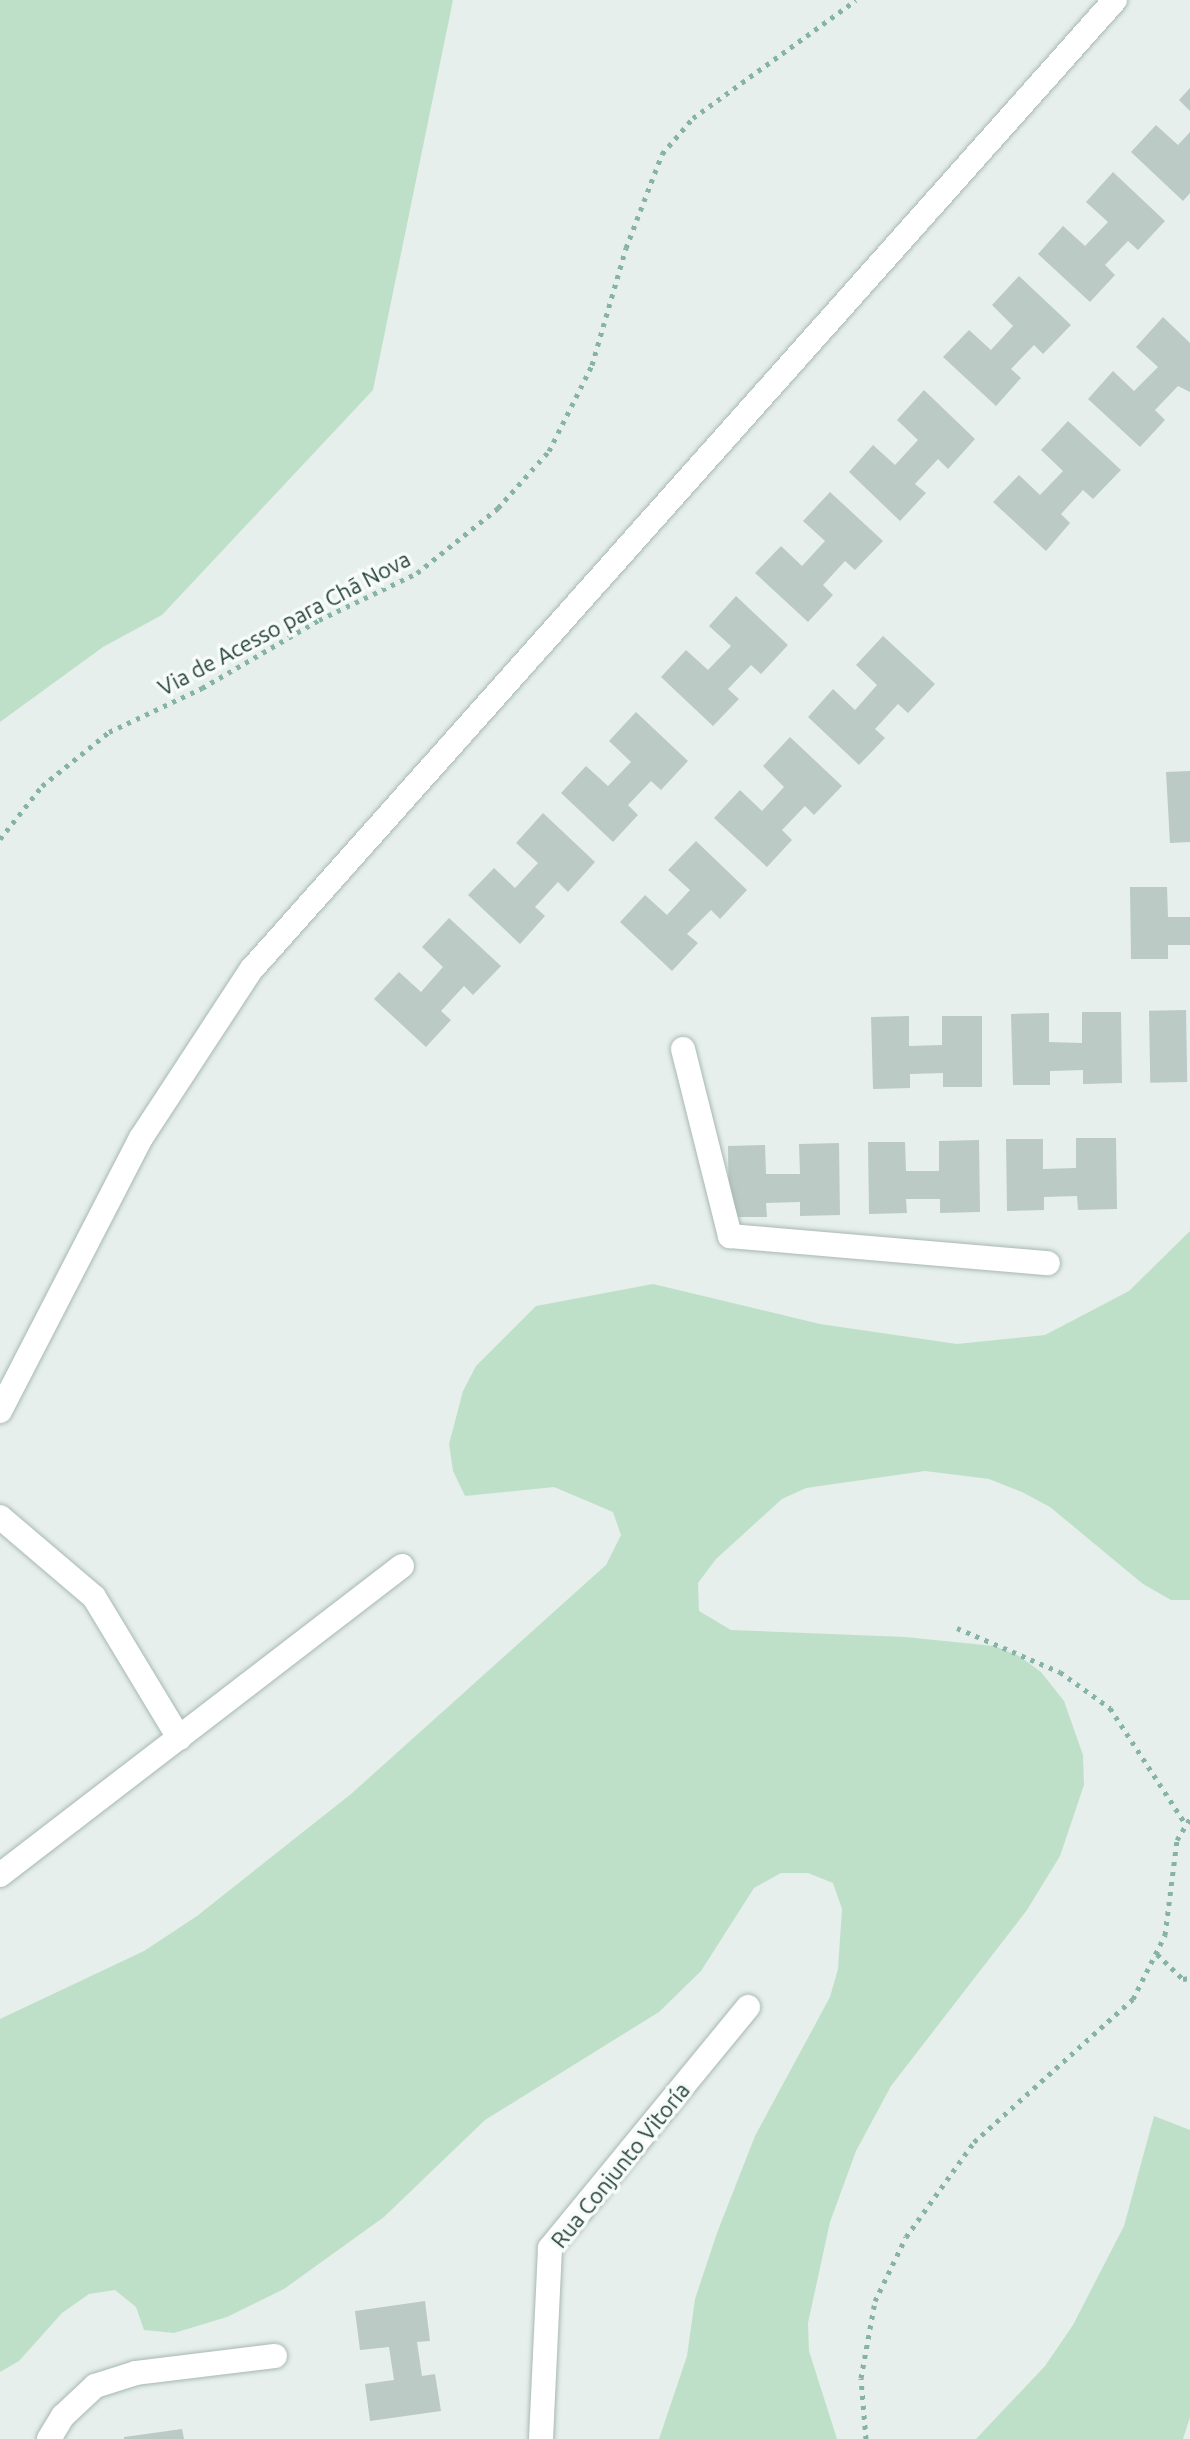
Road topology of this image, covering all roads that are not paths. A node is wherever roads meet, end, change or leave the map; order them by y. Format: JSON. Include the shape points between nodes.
{"nodes":[{"id":1,"x":1115,"y":0,"type":"edge"},
{"id":2,"x":683,"y":1049,"type":"dead end"},
{"id":3,"x":1048,"y":1263,"type":"dead end"},
{"id":4,"x":0,"y":1411,"type":"edge"},
{"id":5,"x":0,"y":1517,"type":"edge"},
{"id":6,"x":402,"y":1566,"type":"dead end"},
{"id":7,"x":179,"y":1738,"type":"junction"},
{"id":8,"x":0,"y":1875,"type":"edge"},
{"id":9,"x":748,"y":2007,"type":"dead end"},
{"id":10,"x":275,"y":2356,"type":"dead end"},
{"id":11,"x":49,"y":2439,"type":"edge"},
{"id":12,"x":541,"y":2439,"type":"edge"}],
"edges":[{"from":1,"to":4,"type":"street","via":[[251,970],[141,1138]]},
{"from":2,"to":3,"type":"street","via":[[730,1236]]},
{"from":5,"to":7,"type":"street","via":[[94,1597]]},
{"from":6,"to":7,"type":"street"},
{"from":7,"to":8,"type":"street"},
{"from":9,"to":12,"type":"street","name":"Rua Conjunto Vitoría","via":[[550,2248]]},
{"from":10,"to":11,"type":"street","via":[[136,2373],[95,2386],[63,2416]]}]}
